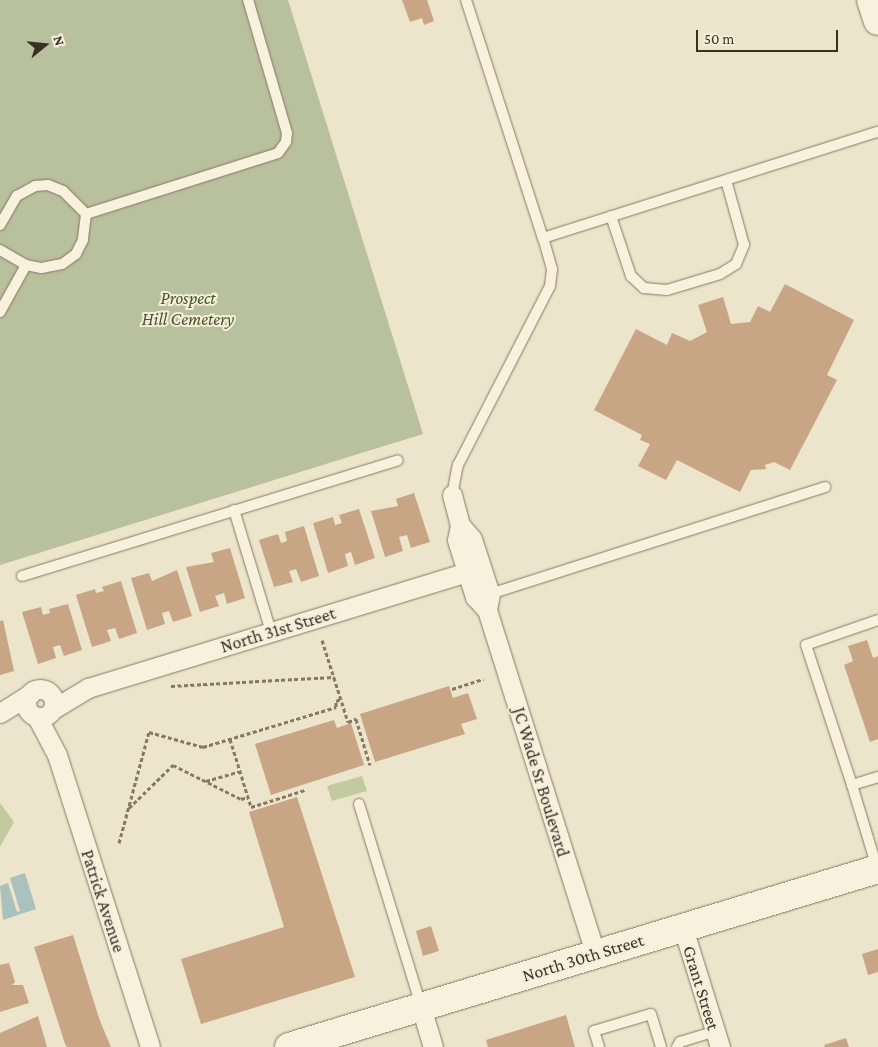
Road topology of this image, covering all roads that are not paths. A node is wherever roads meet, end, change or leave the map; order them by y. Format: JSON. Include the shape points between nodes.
{"nodes":[{"id":1,"x":248,"y":0,"type":"edge"},
{"id":2,"x":466,"y":0,"type":"edge"},
{"id":3,"x":871,"y":0,"type":"edge"},
{"id":4,"x":878,"y":21,"type":"edge"},
{"id":5,"x":878,"y":132,"type":"edge"},
{"id":6,"x":726,"y":180,"type":"junction"},
{"id":7,"x":86,"y":214,"type":"junction"},
{"id":8,"x":611,"y":216,"type":"junction"},
{"id":9,"x":0,"y":225,"type":"edge"},
{"id":10,"x":543,"y":238,"type":"junction"},
{"id":11,"x":0,"y":250,"type":"edge"},
{"id":12,"x":26,"y":265,"type":"junction"},
{"id":13,"x":0,"y":312,"type":"edge"},
{"id":14,"x":398,"y":460,"type":"dead end"},
{"id":15,"x":825,"y":487,"type":"dead end"},
{"id":16,"x":452,"y":494,"type":"joint"},
{"id":17,"x":234,"y":510,"type":"junction"},
{"id":18,"x":460,"y":525,"type":"junction"},
{"id":19,"x":467,"y":572,"type":"junction"},
{"id":20,"x":22,"y":576,"type":"dead end"},
{"id":21,"x":488,"y":602,"type":"junction"},
{"id":22,"x":878,"y":620,"type":"edge"},
{"id":23,"x":271,"y":632,"type":"junction"},
{"id":24,"x":88,"y":688,"type":"junction"},
{"id":25,"x":36,"y":692,"type":"junction"},
{"id":26,"x":44,"y":714,"type":"junction"},
{"id":27,"x":0,"y":715,"type":"edge"},
{"id":28,"x":878,"y":777,"type":"edge"},
{"id":29,"x":852,"y":785,"type":"junction"},
{"id":30,"x":359,"y":804,"type":"dead end"},
{"id":31,"x":878,"y":869,"type":"edge"},
{"id":32,"x":683,"y":928,"type":"junction"},
{"id":33,"x":596,"y":955,"type":"junction"},
{"id":34,"x":421,"y":1007,"type":"junction"},
{"id":35,"x":717,"y":1039,"type":"edge"},
{"id":36,"x":150,"y":1047,"type":"edge"},
{"id":37,"x":289,"y":1047,"type":"edge"},
{"id":38,"x":433,"y":1047,"type":"edge"},
{"id":39,"x":599,"y":1047,"type":"edge"},
{"id":40,"x":661,"y":1047,"type":"edge"},
{"id":41,"x":677,"y":1047,"type":"edge"}],
"edges":[{"from":1,"to":7,"type":"lane","via":[[287,133],[286,142],[278,152]]},
{"from":2,"to":10,"type":"lane"},
{"from":3,"to":4,"type":"main road"},
{"from":5,"to":6,"type":"lane"},
{"from":6,"to":8,"type":"lane"},
{"from":6,"to":8,"type":"lane","via":[[744,246],[736,264],[720,274],[667,290],[644,288],[631,276]]},
{"from":7,"to":9,"type":"lane","via":[[64,191],[35,186],[17,196]]},
{"from":7,"to":12,"type":"lane","via":[[86,232],[76,254],[55,266]]},
{"from":8,"to":10,"type":"lane"},
{"from":10,"to":16,"type":"lane","via":[[552,269],[550,286],[458,465]]},
{"from":11,"to":12,"type":"lane"},
{"from":12,"to":13,"type":"lane"},
{"from":14,"to":17,"type":"lane"},
{"from":15,"to":21,"type":"lane"},
{"from":16,"to":18,"type":"street","name":"JC Wade Sr Boulevard"},
{"from":17,"to":20,"type":"lane"},
{"from":17,"to":23,"type":"lane"},
{"from":18,"to":19,"type":"street","name":"JC Wade Sr Boulevard","via":[[457,540]]},
{"from":18,"to":21,"type":"street","name":"JC Wade Sr Boulevard","via":[[472,539]]},
{"from":19,"to":21,"type":"street","name":"JC Wade Sr Boulevard","via":[[475,598]]},
{"from":19,"to":23,"type":"street","name":"North 31st Street"},
{"from":21,"to":33,"type":"street","name":"JC Wade Sr Boulevard"},
{"from":22,"to":29,"type":"lane","via":[[806,645]]},
{"from":23,"to":24,"type":"street","name":"North 31st Street"},
{"from":24,"to":25,"type":"street","name":"North 31st Street"},
{"from":24,"to":26,"type":"street","name":"North 31st Street"},
{"from":25,"to":26,"type":"street","name":"Patrick Avenue","via":[[52,695]]},
{"from":25,"to":27,"type":"street","name":"North 31st Street"},
{"from":26,"to":27,"type":"street","name":"North 31st Street"},
{"from":26,"to":36,"type":"street","name":"Patrick Avenue"},
{"from":28,"to":29,"type":"lane"},
{"from":29,"to":31,"type":"lane"},
{"from":30,"to":34,"type":"lane"},
{"from":31,"to":32,"type":"main road","name":"North 30th Street"},
{"from":32,"to":33,"type":"main road","name":"North 30th Street"},
{"from":32,"to":35,"type":"street","name":"Grant Street"},
{"from":33,"to":34,"type":"main road","name":"North 30th Street"},
{"from":34,"to":37,"type":"main road","name":"North 30th Street"},
{"from":34,"to":38,"type":"street"},
{"from":35,"to":41,"type":"lane","via":[[680,1042]]},
{"from":39,"to":40,"type":"lane","via":[[594,1031],[651,1014]]}]}
